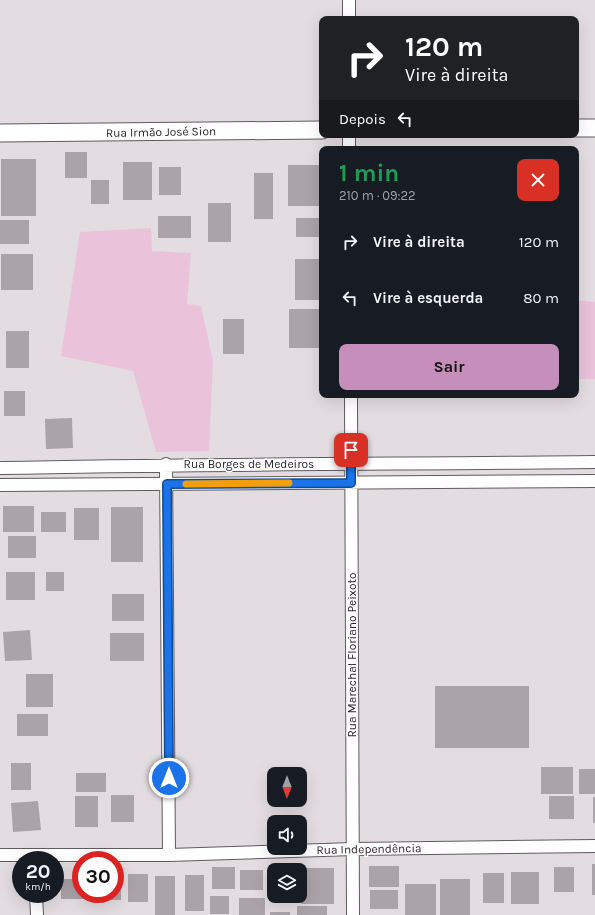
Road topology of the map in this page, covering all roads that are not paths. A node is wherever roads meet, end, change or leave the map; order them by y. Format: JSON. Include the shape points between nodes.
{"nodes":[{"id":1,"x":349,"y":0,"type":"edge"},
{"id":2,"x":349,"y":16,"type":"edge"},
{"id":3,"x":579,"y":128,"type":"edge"},
{"id":4,"x":595,"y":128,"type":"edge"},
{"id":5,"x":319,"y":130,"type":"edge"},
{"id":6,"x":0,"y":133,"type":"edge"},
{"id":7,"x":350,"y":398,"type":"edge"},
{"id":8,"x":595,"y":462,"type":"edge"},
{"id":9,"x":166,"y":464,"type":"junction"},
{"id":10,"x":351,"y":464,"type":"junction"},
{"id":11,"x":0,"y":468,"type":"edge"},
{"id":12,"x":595,"y":481,"type":"edge"},
{"id":13,"x":351,"y":483,"type":"junction"},
{"id":14,"x":167,"y":484,"type":"junction"},
{"id":15,"x":0,"y":485,"type":"edge"},
{"id":16,"x":595,"y":846,"type":"edge"},
{"id":17,"x":353,"y":849,"type":"junction"},
{"id":18,"x":0,"y":855,"type":"edge"},
{"id":19,"x":169,"y":855,"type":"junction"},
{"id":20,"x":12,"y":856,"type":"edge"},
{"id":21,"x":64,"y":857,"type":"edge"},
{"id":22,"x":36,"y":903,"type":"edge"},
{"id":23,"x":37,"y":915,"type":"edge"},
{"id":24,"x":353,"y":915,"type":"edge"}],
"edges":[{"from":1,"to":2,"type":"street"},
{"from":3,"to":4,"type":"street"},
{"from":5,"to":6,"type":"street","name":"Rua Irmão José Sion"},
{"from":7,"to":10,"type":"street","name":"Rua Marechal Floriano Peixoto"},
{"from":8,"to":10,"type":"street","name":"Rua Borges de Medeiros"},
{"from":9,"to":10,"type":"street","name":"Rua Borges de Medeiros"},
{"from":9,"to":11,"type":"street","name":"Rua Borges de Medeiros"},
{"from":9,"to":14,"type":"street"},
{"from":10,"to":13,"type":"street","name":"Rua Marechal Floriano Peixoto"},
{"from":12,"to":13,"type":"street","name":"Rua Borges de Medeiros"},
{"from":13,"to":14,"type":"street","name":"Rua Borges de Medeiros"},
{"from":13,"to":17,"type":"street","name":"Rua Marechal Floriano Peixoto"},
{"from":14,"to":15,"type":"street","name":"Rua Borges de Medeiros"},
{"from":14,"to":19,"type":"street"},
{"from":16,"to":17,"type":"street","name":"Rua Independência"},
{"from":17,"to":19,"type":"street","name":"Rua Independência"},
{"from":17,"to":24,"type":"street","name":"Rua Marechal Floriano Peixoto"},
{"from":18,"to":20,"type":"street","name":"Rua Independência"},
{"from":19,"to":21,"type":"street","name":"Rua Independência"},
{"from":22,"to":23,"type":"street"}]}
